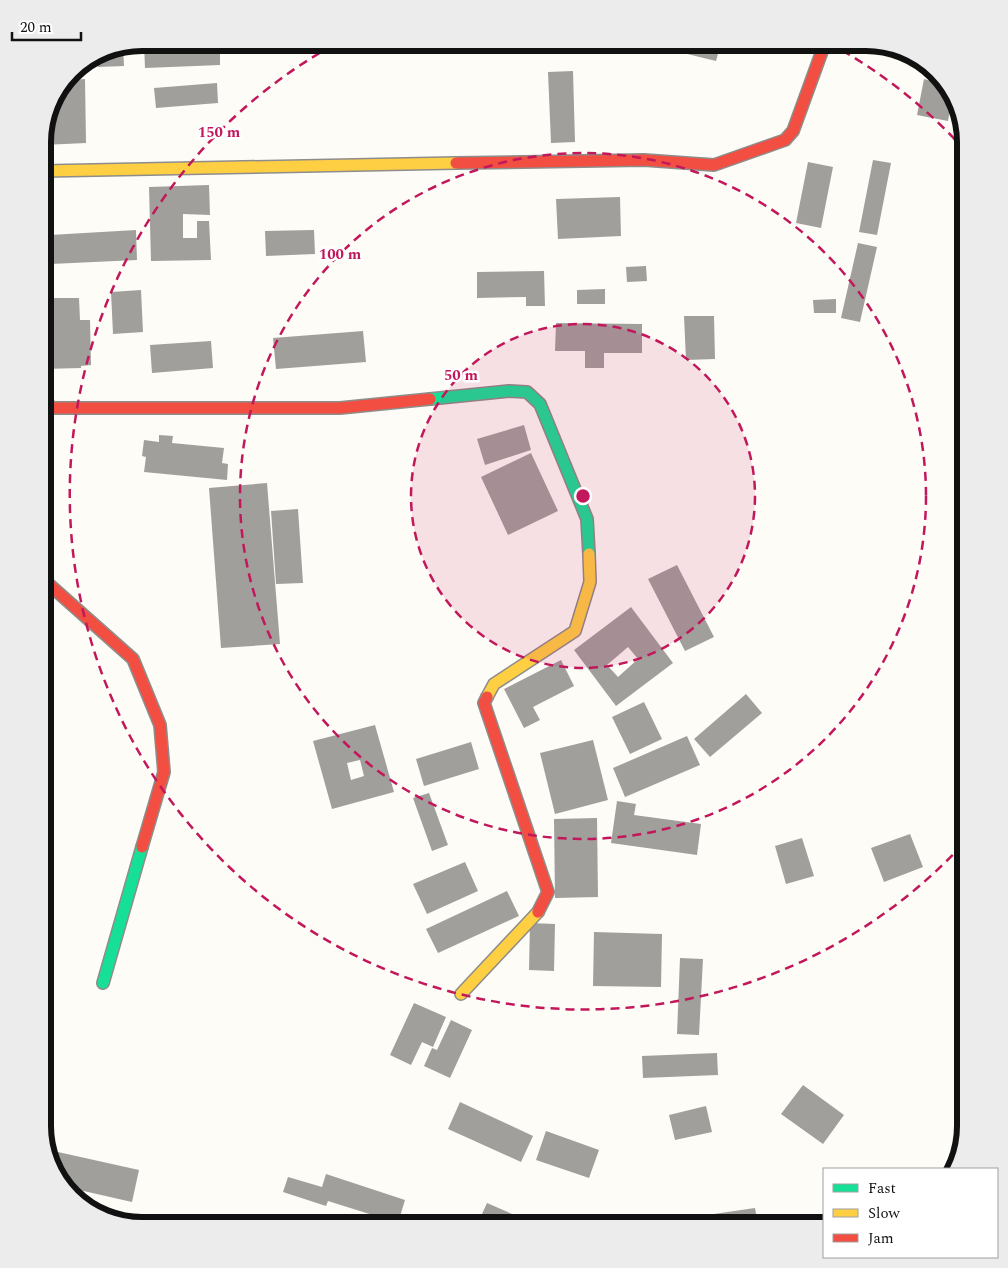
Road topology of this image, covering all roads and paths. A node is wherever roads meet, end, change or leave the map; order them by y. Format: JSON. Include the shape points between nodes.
{"nodes":[{"id":1,"x":822,"y":51,"type":"edge"},
{"id":2,"x":51,"y":171,"type":"edge"},
{"id":3,"x":51,"y":407,"type":"edge"},
{"id":4,"x":51,"y":586,"type":"edge"},
{"id":5,"x":103,"y":983,"type":"dead end"},
{"id":6,"x":461,"y":994,"type":"dead end"}],
"edges":[{"from":1,"to":2,"type":"street","via":[[793,131],[785,140],[714,165],[644,160]]},
{"from":3,"to":6,"type":"street","via":[[340,408],[509,391],[527,392],[540,404],[587,519],[590,582],[575,631],[494,684],[484,703],[548,892],[539,911]]},
{"from":4,"to":5,"type":"street","via":[[133,660],[160,724],[164,772]]}]}
